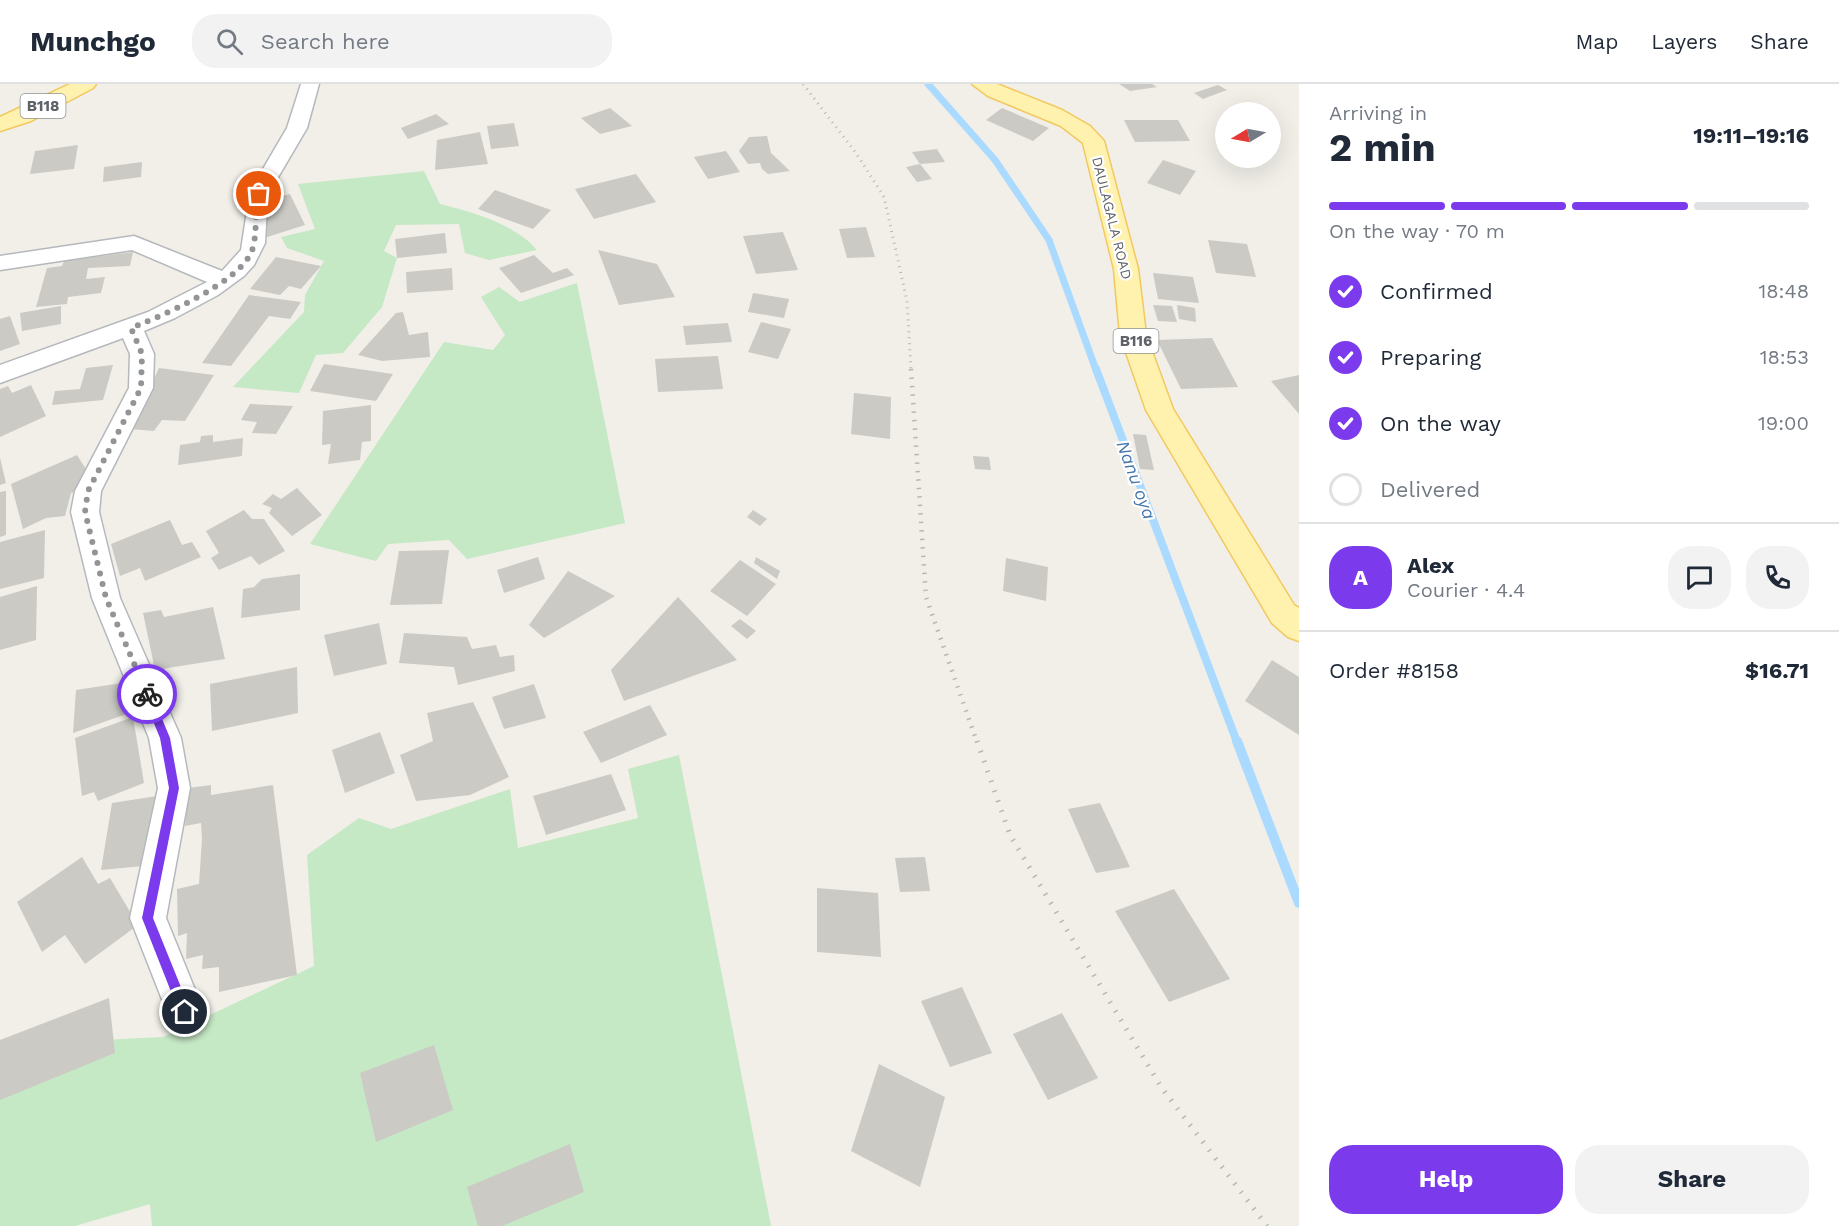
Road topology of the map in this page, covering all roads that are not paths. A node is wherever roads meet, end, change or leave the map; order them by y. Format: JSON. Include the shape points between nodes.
{"nodes":[{"id":1,"x":86,"y":84,"type":"edge"},
{"id":2,"x":310,"y":84,"type":"edge"},
{"id":3,"x":982,"y":84,"type":"edge"},
{"id":4,"x":0,"y":125,"type":"edge"},
{"id":5,"x":0,"y":263,"type":"edge"},
{"id":6,"x":223,"y":280,"type":"junction"},
{"id":7,"x":131,"y":328,"type":"junction"},
{"id":8,"x":0,"y":374,"type":"edge"},
{"id":9,"x":1299,"y":627,"type":"edge"},
{"id":10,"x":185,"y":1012,"type":"dead end"}],
"edges":[{"from":1,"to":4,"type":"main road","number":"B118"},
{"from":2,"to":6,"type":"street","via":[[298,125],[259,194],[251,252]]},
{"from":3,"to":9,"type":"main road","name":"DAULAGALA ROAD","number":"B116","via":[[1072,123],[1093,141],[1126,269],[1133,335],[1160,410],[1283,614]]},
{"from":5,"to":6,"type":"street","via":[[134,243]]},
{"from":6,"to":7,"type":"street","via":[[177,309]]},
{"from":7,"to":8,"type":"street"},
{"from":7,"to":10,"type":"street","via":[[142,354],[141,388],[88,491],[85,512],[106,598],[165,738],[174,788],[148,918]]}]}
